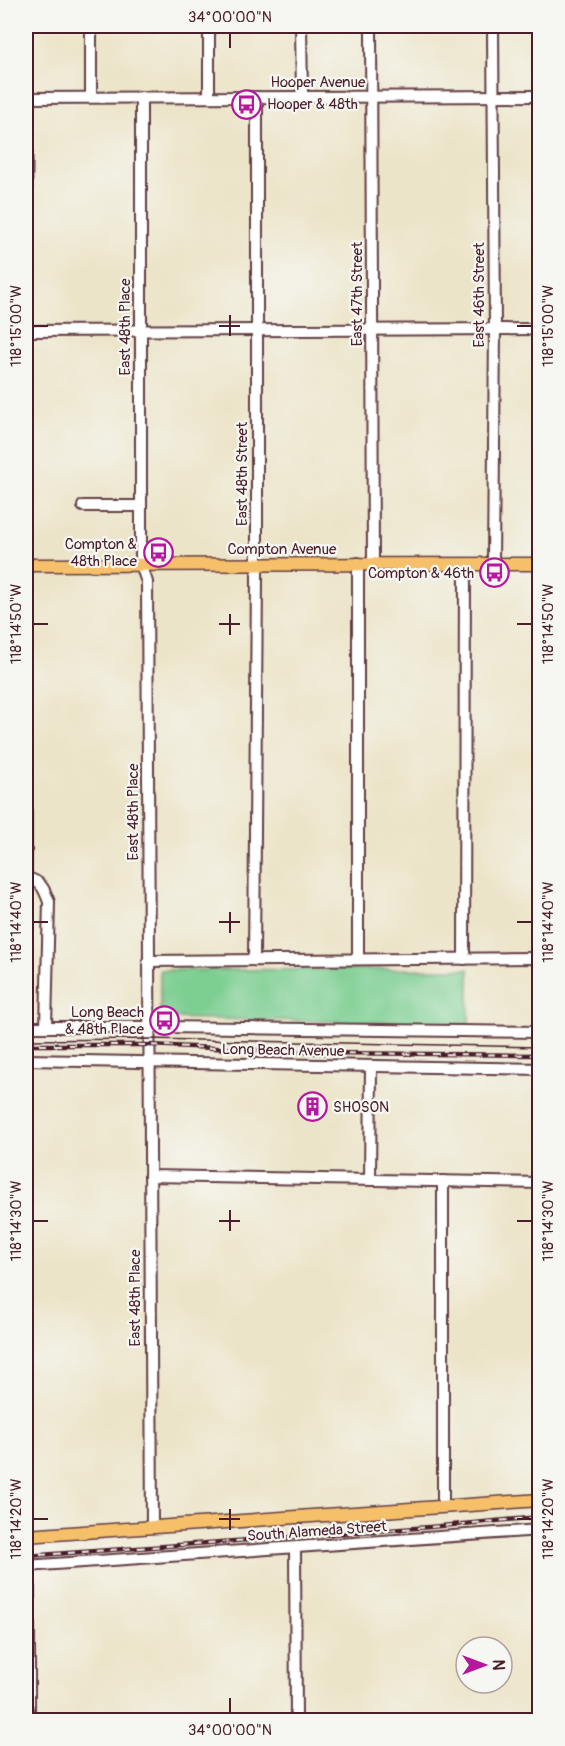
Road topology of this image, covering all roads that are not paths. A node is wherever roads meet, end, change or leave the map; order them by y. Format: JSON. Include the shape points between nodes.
{"nodes":[{"id":1,"x":91,"y":26,"type":"edge"},
{"id":2,"x":209,"y":26,"type":"edge"},
{"id":3,"x":301,"y":26,"type":"edge"},
{"id":4,"x":371,"y":26,"type":"edge"},
{"id":5,"x":493,"y":26,"type":"edge"},
{"id":6,"x":540,"y":96,"type":"edge"},
{"id":7,"x":91,"y":97,"type":"junction"},
{"id":8,"x":141,"y":97,"type":"junction"},
{"id":9,"x":209,"y":97,"type":"junction"},
{"id":10,"x":257,"y":97,"type":"junction"},
{"id":11,"x":302,"y":97,"type":"junction"},
{"id":12,"x":371,"y":97,"type":"junction"},
{"id":13,"x":493,"y":97,"type":"junction"},
{"id":14,"x":26,"y":98,"type":"edge"},
{"id":15,"x":26,"y":226,"type":"edge"},
{"id":16,"x":495,"y":329,"type":"junction"},
{"id":17,"x":540,"y":329,"type":"edge"},
{"id":18,"x":256,"y":330,"type":"junction"},
{"id":19,"x":372,"y":330,"type":"junction"},
{"id":20,"x":26,"y":331,"type":"edge"},
{"id":21,"x":140,"y":331,"type":"junction"},
{"id":22,"x":83,"y":506,"type":"dead end"},
{"id":23,"x":141,"y":506,"type":"junction"},
{"id":24,"x":358,"y":563,"type":"junction"},
{"id":25,"x":373,"y":563,"type":"junction"},
{"id":26,"x":257,"y":564,"type":"junction"},
{"id":27,"x":465,"y":564,"type":"junction"},
{"id":28,"x":493,"y":564,"type":"junction"},
{"id":29,"x":540,"y":564,"type":"edge"},
{"id":30,"x":26,"y":565,"type":"edge"},
{"id":31,"x":141,"y":565,"type":"junction"},
{"id":32,"x":26,"y":789,"type":"edge"},
{"id":33,"x":26,"y":878,"type":"edge"},
{"id":34,"x":540,"y":958,"type":"edge"},
{"id":35,"x":358,"y":959,"type":"junction"},
{"id":36,"x":464,"y":959,"type":"junction"},
{"id":37,"x":254,"y":960,"type":"junction"},
{"id":38,"x":148,"y":961,"type":"junction"},
{"id":39,"x":26,"y":1027,"type":"edge"},
{"id":40,"x":46,"y":1027,"type":"junction"},
{"id":41,"x":148,"y":1027,"type":"junction"},
{"id":42,"x":540,"y":1032,"type":"edge"},
{"id":43,"x":26,"y":1060,"type":"edge"},
{"id":44,"x":149,"y":1062,"type":"junction"},
{"id":45,"x":371,"y":1066,"type":"junction"},
{"id":46,"x":540,"y":1069,"type":"edge"},
{"id":47,"x":150,"y":1176,"type":"junction"},
{"id":48,"x":370,"y":1180,"type":"junction"},
{"id":49,"x":443,"y":1181,"type":"junction"},
{"id":50,"x":540,"y":1183,"type":"edge"},
{"id":51,"x":540,"y":1500,"type":"edge"},
{"id":52,"x":443,"y":1507,"type":"junction"},
{"id":53,"x":152,"y":1527,"type":"junction"},
{"id":54,"x":540,"y":1530,"type":"edge"},
{"id":55,"x":26,"y":1536,"type":"edge"},
{"id":56,"x":295,"y":1548,"type":"junction"},
{"id":57,"x":27,"y":1566,"type":"edge"},
{"id":58,"x":29,"y":1720,"type":"edge"},
{"id":59,"x":296,"y":1720,"type":"edge"}],
"edges":[{"from":1,"to":7,"type":"street"},
{"from":2,"to":9,"type":"street"},
{"from":3,"to":11,"type":"street"},
{"from":4,"to":12,"type":"street","name":"East 47th Street"},
{"from":5,"to":13,"type":"street","name":"East 46th Street"},
{"from":6,"to":13,"type":"street","name":"Hooper Avenue"},
{"from":7,"to":8,"type":"street","name":"Hooper Avenue"},
{"from":7,"to":14,"type":"street","name":"Hooper Avenue"},
{"from":8,"to":9,"type":"street","name":"Hooper Avenue"},
{"from":8,"to":21,"type":"street","name":"East 48th Place"},
{"from":9,"to":10,"type":"street","name":"Hooper Avenue"},
{"from":10,"to":11,"type":"street","name":"Hooper Avenue"},
{"from":10,"to":18,"type":"street","name":"East 48th Street"},
{"from":11,"to":12,"type":"street","name":"Hooper Avenue"},
{"from":12,"to":13,"type":"street","name":"Hooper Avenue"},
{"from":12,"to":19,"type":"street","name":"East 47th Street"},
{"from":13,"to":16,"type":"street","name":"East 46th Street"},
{"from":14,"to":15,"type":"street"},
{"from":16,"to":17,"type":"street"},
{"from":16,"to":19,"type":"street"},
{"from":16,"to":28,"type":"street","name":"East 46th Street"},
{"from":18,"to":19,"type":"street"},
{"from":18,"to":21,"type":"street"},
{"from":18,"to":26,"type":"street","name":"East 48th Street"},
{"from":19,"to":25,"type":"street","name":"East 47th Street"},
{"from":20,"to":21,"type":"street"},
{"from":21,"to":23,"type":"street","name":"East 48th Place"},
{"from":22,"to":23,"type":"street"},
{"from":23,"to":31,"type":"street","name":"East 48th Place"},
{"from":24,"to":25,"type":"main road","name":"Compton Avenue"},
{"from":24,"to":26,"type":"main road","name":"Compton Avenue"},
{"from":24,"to":35,"type":"street"},
{"from":25,"to":27,"type":"main road","name":"Compton Avenue"},
{"from":26,"to":31,"type":"main road","name":"Compton Avenue"},
{"from":26,"to":37,"type":"street","name":"East 48th Street"},
{"from":27,"to":28,"type":"main road","name":"Compton Avenue"},
{"from":27,"to":36,"type":"street"},
{"from":28,"to":29,"type":"main road","name":"Compton Avenue"},
{"from":30,"to":31,"type":"main road","name":"Compton Avenue"},
{"from":31,"to":38,"type":"street","name":"East 48th Place","via":[[147,582]]},
{"from":32,"to":33,"type":"street"},
{"from":33,"to":40,"type":"street","via":[[36,879],[44,887],[48,902]]},
{"from":34,"to":36,"type":"street"},
{"from":35,"to":36,"type":"street"},
{"from":35,"to":37,"type":"street"},
{"from":37,"to":38,"type":"street"},
{"from":38,"to":41,"type":"street","name":"East 48th Place"},
{"from":39,"to":40,"type":"street","name":"Long Beach Avenue"},
{"from":40,"to":41,"type":"street","name":"Long Beach Avenue"},
{"from":41,"to":42,"type":"street","name":"Long Beach Avenue"},
{"from":41,"to":44,"type":"street","name":"East 48th Place"},
{"from":43,"to":44,"type":"street","name":"Long Beach Avenue"},
{"from":44,"to":45,"type":"street","name":"Long Beach Avenue"},
{"from":44,"to":47,"type":"street","name":"East 48th Place"},
{"from":45,"to":46,"type":"street","name":"Long Beach Avenue"},
{"from":45,"to":48,"type":"street"},
{"from":47,"to":48,"type":"street"},
{"from":47,"to":53,"type":"street","name":"East 48th Place"},
{"from":48,"to":49,"type":"street"},
{"from":49,"to":50,"type":"street"},
{"from":49,"to":52,"type":"street"},
{"from":51,"to":52,"type":"main road","name":"South Alameda Street"},
{"from":52,"to":53,"type":"main road","name":"South Alameda Street"},
{"from":53,"to":55,"type":"main road","name":"South Alameda Street"},
{"from":54,"to":56,"type":"street","name":"South Alameda Street"},
{"from":56,"to":57,"type":"street","name":"South Alameda Street"},
{"from":56,"to":59,"type":"street"},
{"from":57,"to":58,"type":"street"}]}
